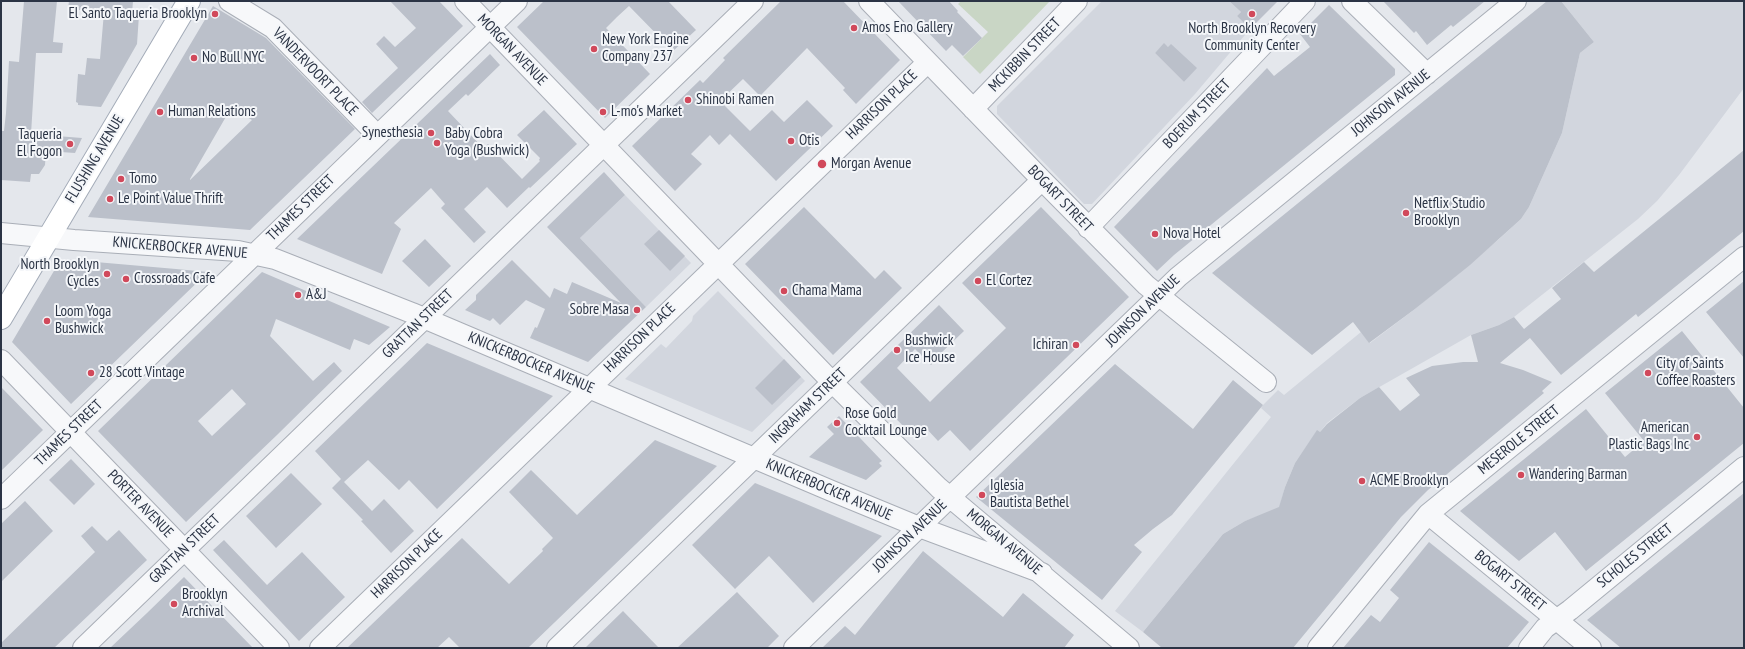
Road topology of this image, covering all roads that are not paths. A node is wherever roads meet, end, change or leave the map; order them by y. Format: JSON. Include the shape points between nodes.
{"nodes":[{"id":1,"x":229,"y":1,"type":"edge"},
{"id":2,"x":465,"y":1,"type":"edge"},
{"id":3,"x":517,"y":1,"type":"edge"},
{"id":4,"x":753,"y":1,"type":"edge"},
{"id":5,"x":869,"y":1,"type":"edge"},
{"id":6,"x":1077,"y":1,"type":"edge"},
{"id":7,"x":1305,"y":1,"type":"edge"},
{"id":8,"x":1352,"y":1,"type":"edge"},
{"id":9,"x":1516,"y":1,"type":"edge"},
{"id":10,"x":182,"y":5,"type":"edge"},
{"id":11,"x":490,"y":27,"type":"junction"},
{"id":12,"x":927,"y":63,"type":"junction"},
{"id":13,"x":1427,"y":74,"type":"junction"},
{"id":14,"x":973,"y":109,"type":"junction"},
{"id":15,"x":377,"y":135,"type":"junction"},
{"id":16,"x":604,"y":145,"type":"junction"},
{"id":17,"x":1042,"y":180,"type":"junction"},
{"id":18,"x":1088,"y":228,"type":"junction"},
{"id":19,"x":1,"y":233,"type":"edge"},
{"id":20,"x":49,"y":237,"type":"junction"},
{"id":21,"x":254,"y":253,"type":"junction"},
{"id":22,"x":1744,"y":257,"type":"edge"},
{"id":23,"x":718,"y":264,"type":"junction"},
{"id":24,"x":1159,"y":295,"type":"junction"},
{"id":25,"x":1,"y":318,"type":"edge"},
{"id":26,"x":425,"y":318,"type":"junction"},
{"id":27,"x":1,"y":360,"type":"edge"},
{"id":28,"x":832,"y":382,"type":"junction"},
{"id":29,"x":1266,"y":382,"type":"dead end"},
{"id":30,"x":589,"y":388,"type":"junction"},
{"id":31,"x":70,"y":431,"type":"junction"},
{"id":32,"x":754,"y":458,"type":"junction"},
{"id":33,"x":1744,"y":467,"type":"edge"},
{"id":34,"x":950,"y":497,"type":"junction"},
{"id":35,"x":1,"y":499,"type":"edge"},
{"id":36,"x":1428,"y":514,"type":"junction"},
{"id":37,"x":919,"y":527,"type":"junction"},
{"id":38,"x":185,"y":550,"type":"junction"},
{"id":39,"x":1042,"y":573,"type":"junction"},
{"id":40,"x":1557,"y":620,"type":"junction"},
{"id":41,"x":83,"y":648,"type":"edge"},
{"id":42,"x":279,"y":648,"type":"edge"},
{"id":43,"x":320,"y":648,"type":"edge"},
{"id":44,"x":557,"y":648,"type":"edge"},
{"id":45,"x":794,"y":648,"type":"edge"},
{"id":46,"x":1129,"y":648,"type":"edge"},
{"id":47,"x":1318,"y":648,"type":"edge"},
{"id":48,"x":1529,"y":648,"type":"edge"},
{"id":49,"x":1592,"y":648,"type":"edge"}],
"edges":[{"from":1,"to":15,"type":"street","name":"VANDERVOORT PLACE","via":[[273,28]]},
{"from":2,"to":11,"type":"street","name":"MORGAN AVENUE"},
{"from":3,"to":11,"type":"street","name":"THAMES STREET"},
{"from":4,"to":16,"type":"street","name":"GRATTAN STREET"},
{"from":5,"to":12,"type":"street","name":"BOGART STREET"},
{"from":6,"to":14,"type":"street","name":"MCKIBBIN STREET"},
{"from":7,"to":18,"type":"street","name":"BOERUM STREET"},
{"from":8,"to":13,"type":"street"},
{"from":9,"to":13,"type":"street","name":"JOHNSON AVENUE"},
{"from":10,"to":20,"type":"main road","name":"FLUSHING AVENUE"},
{"from":11,"to":15,"type":"street","name":"THAMES STREET"},
{"from":11,"to":16,"type":"street","name":"MORGAN AVENUE"},
{"from":12,"to":14,"type":"street","name":"BOGART STREET"},
{"from":12,"to":23,"type":"street","name":"HARRISON PLACE"},
{"from":13,"to":24,"type":"street","name":"JOHNSON AVENUE"},
{"from":14,"to":17,"type":"street","name":"BOGART STREET"},
{"from":15,"to":21,"type":"street","name":"THAMES STREET"},
{"from":16,"to":23,"type":"street","name":"MORGAN AVENUE"},
{"from":16,"to":26,"type":"street","name":"GRATTAN STREET"},
{"from":17,"to":18,"type":"street","name":"BOGART STREET"},
{"from":17,"to":28,"type":"street","name":"INGRAHAM STREET"},
{"from":18,"to":24,"type":"street","name":"BOGART STREET"},
{"from":19,"to":20,"type":"street","name":"KNICKERBOCKER AVENUE"},
{"from":20,"to":21,"type":"street","name":"KNICKERBOCKER AVENUE"},
{"from":20,"to":25,"type":"main road","name":"FLUSHING AVENUE"},
{"from":21,"to":26,"type":"street","name":"KNICKERBOCKER AVENUE"},
{"from":21,"to":31,"type":"street","name":"THAMES STREET"},
{"from":22,"to":36,"type":"street","name":"MESEROLE STREET"},
{"from":23,"to":28,"type":"street","name":"MORGAN AVENUE"},
{"from":23,"to":30,"type":"street","name":"HARRISON PLACE"},
{"from":24,"to":29,"type":"street","name":"BOGART STREET"},
{"from":24,"to":34,"type":"street","name":"JOHNSON AVENUE"},
{"from":26,"to":30,"type":"street","name":"KNICKERBOCKER AVENUE"},
{"from":26,"to":38,"type":"street","name":"GRATTAN STREET"},
{"from":27,"to":31,"type":"street","name":"PORTER AVENUE"},
{"from":28,"to":32,"type":"street","name":"INGRAHAM STREET"},
{"from":28,"to":34,"type":"street","name":"MORGAN AVENUE"},
{"from":30,"to":32,"type":"street","name":"KNICKERBOCKER AVENUE"},
{"from":30,"to":43,"type":"street","name":"HARRISON PLACE"},
{"from":31,"to":35,"type":"street","name":"THAMES STREET"},
{"from":31,"to":38,"type":"street","name":"PORTER AVENUE"},
{"from":32,"to":37,"type":"street","name":"KNICKERBOCKER AVENUE"},
{"from":32,"to":44,"type":"street","name":"INGRAHAM STREET"},
{"from":33,"to":40,"type":"street","name":"SCHOLES STREET"},
{"from":34,"to":37,"type":"street","name":"JOHNSON AVENUE"},
{"from":34,"to":39,"type":"street","name":"MORGAN AVENUE"},
{"from":36,"to":40,"type":"street","name":"BOGART STREET"},
{"from":36,"to":47,"type":"street","name":"MESEROLE STREET"},
{"from":37,"to":39,"type":"street","name":"KNICKERBOCKER AVENUE"},
{"from":37,"to":45,"type":"street","name":"JOHNSON AVENUE"},
{"from":38,"to":41,"type":"street","name":"GRATTAN STREET"},
{"from":38,"to":42,"type":"street","name":"PORTER AVENUE"},
{"from":39,"to":46,"type":"street","name":"MORGAN AVENUE"},
{"from":40,"to":48,"type":"street","name":"SCHOLES STREET","via":[[1545,628]]},
{"from":40,"to":49,"type":"street","name":"BOGART STREET"}]}
